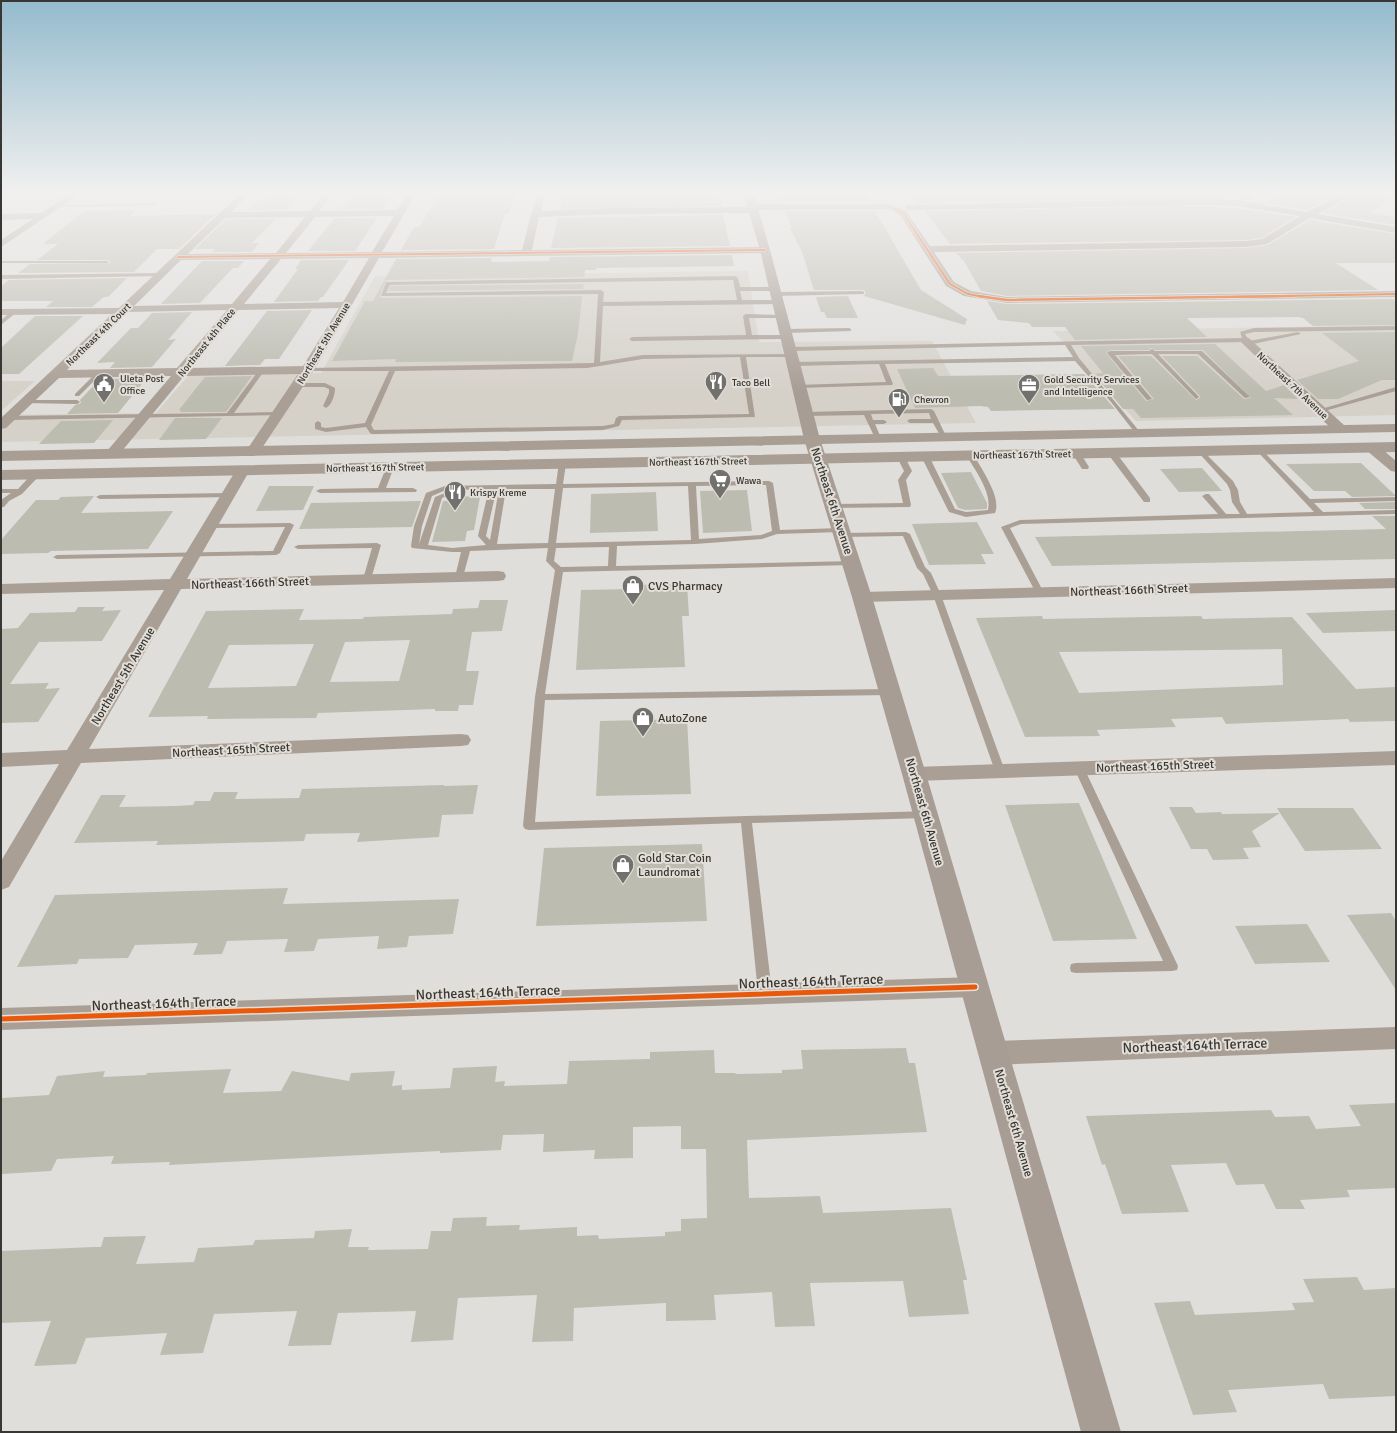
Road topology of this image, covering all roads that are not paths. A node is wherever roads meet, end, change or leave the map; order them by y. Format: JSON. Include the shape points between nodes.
{"nodes":[{"id":1,"x":176,"y":259,"type":"edge"},
{"id":2,"x":276,"y":259,"type":"edge"},
{"id":3,"x":371,"y":259,"type":"edge"},
{"id":4,"x":767,"y":259,"type":"edge"},
{"id":5,"x":933,"y":259,"type":"edge"},
{"id":6,"x":1,"y":262,"type":"edge"},
{"id":7,"x":42,"y":262,"type":"junction"},
{"id":8,"x":107,"y":262,"type":"dead end"},
{"id":9,"x":159,"y":275,"type":"junction"},
{"id":10,"x":1,"y":277,"type":"edge"},
{"id":11,"x":21,"y":277,"type":"junction"},
{"id":12,"x":738,"y":289,"type":"junction"},
{"id":13,"x":862,"y":293,"type":"dead end"},
{"id":14,"x":1396,"y":294,"type":"edge"},
{"id":15,"x":776,"y":295,"type":"junction"},
{"id":16,"x":740,"y":302,"type":"junction"},
{"id":17,"x":600,"y":304,"type":"junction"},
{"id":18,"x":347,"y":305,"type":"junction"},
{"id":19,"x":234,"y":307,"type":"junction"},
{"id":20,"x":123,"y":310,"type":"junction"},
{"id":21,"x":1,"y":312,"type":"edge"},
{"id":22,"x":14,"y":312,"type":"junction"},
{"id":23,"x":781,"y":316,"type":"junction"},
{"id":24,"x":1,"y":323,"type":"edge"},
{"id":25,"x":1396,"y":328,"type":"edge"},
{"id":26,"x":849,"y":330,"type":"dead end"},
{"id":27,"x":1396,"y":332,"type":"edge"},
{"id":28,"x":749,"y":337,"type":"junction"},
{"id":29,"x":632,"y":339,"type":"dead end"},
{"id":30,"x":1247,"y":342,"type":"junction"},
{"id":31,"x":1068,"y":346,"type":"junction"},
{"id":32,"x":1147,"y":346,"type":"junction"},
{"id":33,"x":789,"y":347,"type":"junction"},
{"id":34,"x":1154,"y":353,"type":"junction"},
{"id":35,"x":743,"y":356,"type":"junction"},
{"id":36,"x":1077,"y":359,"type":"junction"},
{"id":37,"x":881,"y":362,"type":"junction"},
{"id":38,"x":597,"y":364,"type":"junction"},
{"id":39,"x":393,"y":369,"type":"junction"},
{"id":40,"x":308,"y":370,"type":"junction"},
{"id":41,"x":261,"y":371,"type":"junction"},
{"id":42,"x":181,"y":372,"type":"junction"},
{"id":43,"x":56,"y":374,"type":"junction"},
{"id":44,"x":98,"y":374,"type":"junction"},
{"id":45,"x":298,"y":385,"type":"junction"},
{"id":46,"x":799,"y":386,"type":"junction"},
{"id":47,"x":1396,"y":389,"type":"edge"},
{"id":48,"x":1196,"y":397,"type":"dead end"},
{"id":49,"x":1247,"y":397,"type":"dead end"},
{"id":50,"x":1149,"y":399,"type":"dead end"},
{"id":51,"x":26,"y":402,"type":"junction"},
{"id":52,"x":326,"y":406,"type":"dead end"},
{"id":53,"x":1320,"y":410,"type":"junction"},
{"id":54,"x":278,"y":414,"type":"junction"},
{"id":55,"x":806,"y":414,"type":"junction"},
{"id":56,"x":230,"y":415,"type":"junction"},
{"id":57,"x":144,"y":416,"type":"junction"},
{"id":58,"x":869,"y":417,"type":"junction"},
{"id":59,"x":909,"y":418,"type":"dead end"},
{"id":60,"x":934,"y":418,"type":"junction"},
{"id":61,"x":882,"y":419,"type":"dead end"},
{"id":62,"x":5,"y":421,"type":"edge"},
{"id":63,"x":318,"y":423,"type":"dead end"},
{"id":64,"x":368,"y":425,"type":"junction"},
{"id":65,"x":1392,"y":428,"type":"edge"},
{"id":66,"x":1340,"y":429,"type":"junction"},
{"id":67,"x":1138,"y":433,"type":"junction"},
{"id":68,"x":943,"y":436,"type":"junction"},
{"id":69,"x":878,"y":438,"type":"junction"},
{"id":70,"x":812,"y":439,"type":"junction"},
{"id":71,"x":1396,"y":446,"type":"edge"},
{"id":72,"x":1371,"y":447,"type":"junction"},
{"id":73,"x":1258,"y":449,"type":"junction"},
{"id":74,"x":1279,"y":449,"type":"junction"},
{"id":75,"x":319,"y":450,"type":"junction"},
{"id":76,"x":253,"y":451,"type":"junction"},
{"id":77,"x":1200,"y":451,"type":"junction"},
{"id":78,"x":1111,"y":452,"type":"junction"},
{"id":79,"x":1076,"y":453,"type":"junction"},
{"id":80,"x":112,"y":454,"type":"junction"},
{"id":81,"x":970,"y":455,"type":"junction"},
{"id":82,"x":1,"y":456,"type":"edge"},
{"id":83,"x":925,"y":456,"type":"junction"},
{"id":84,"x":901,"y":457,"type":"junction"},
{"id":85,"x":819,"y":458,"type":"junction"},
{"id":86,"x":562,"y":464,"type":"junction"},
{"id":87,"x":390,"y":467,"type":"junction"},
{"id":88,"x":1085,"y":467,"type":"dead end"},
{"id":89,"x":1396,"y":468,"type":"edge"},
{"id":90,"x":243,"y":470,"type":"junction"},
{"id":91,"x":175,"y":472,"type":"junction"},
{"id":92,"x":1,"y":475,"type":"edge"},
{"id":93,"x":36,"y":475,"type":"junction"},
{"id":94,"x":692,"y":484,"type":"junction"},
{"id":95,"x":558,"y":486,"type":"junction"},
{"id":96,"x":503,"y":487,"type":"junction"},
{"id":97,"x":381,"y":490,"type":"junction"},
{"id":98,"x":414,"y":490,"type":"dead end"},
{"id":99,"x":20,"y":491,"type":"junction"},
{"id":100,"x":320,"y":491,"type":"dead end"},
{"id":101,"x":1,"y":492,"type":"edge"},
{"id":102,"x":229,"y":495,"type":"junction"},
{"id":103,"x":1206,"y":496,"type":"dead end"},
{"id":104,"x":100,"y":497,"type":"dead end"},
{"id":105,"x":1396,"y":499,"type":"edge"},
{"id":106,"x":1148,"y":500,"type":"dead end"},
{"id":107,"x":1308,"y":501,"type":"junction"},
{"id":108,"x":1,"y":505,"type":"edge"},
{"id":109,"x":834,"y":506,"type":"junction"},
{"id":110,"x":1396,"y":512,"type":"edge"},
{"id":111,"x":1321,"y":514,"type":"junction"},
{"id":112,"x":1224,"y":516,"type":"junction"},
{"id":113,"x":1245,"y":516,"type":"junction"},
{"id":114,"x":211,"y":526,"type":"junction"},
{"id":115,"x":776,"y":532,"type":"junction"},
{"id":116,"x":842,"y":533,"type":"junction"},
{"id":117,"x":695,"y":542,"type":"junction"},
{"id":118,"x":612,"y":544,"type":"junction"},
{"id":119,"x":551,"y":545,"type":"junction"},
{"id":120,"x":298,"y":547,"type":"dead end"},
{"id":121,"x":423,"y":547,"type":"junction"},
{"id":122,"x":493,"y":547,"type":"junction"},
{"id":123,"x":466,"y":549,"type":"junction"},
{"id":124,"x":194,"y":554,"type":"junction"},
{"id":125,"x":57,"y":557,"type":"dead end"},
{"id":126,"x":852,"y":563,"type":"junction"},
{"id":127,"x":612,"y":569,"type":"junction"},
{"id":128,"x":559,"y":570,"type":"junction"},
{"id":129,"x":498,"y":576,"type":"dead end"},
{"id":130,"x":459,"y":577,"type":"junction"},
{"id":131,"x":367,"y":580,"type":"junction"},
{"id":132,"x":1396,"y":583,"type":"edge"},
{"id":133,"x":177,"y":584,"type":"junction"},
{"id":134,"x":1,"y":589,"type":"edge"},
{"id":135,"x":1040,"y":593,"type":"junction"},
{"id":136,"x":937,"y":596,"type":"junction"},
{"id":137,"x":862,"y":598,"type":"junction"},
{"id":138,"x":890,"y":692,"type":"junction"},
{"id":139,"x":540,"y":697,"type":"junction"},
{"id":140,"x":461,"y":740,"type":"dead end"},
{"id":141,"x":74,"y":757,"type":"junction"},
{"id":142,"x":1396,"y":758,"type":"edge"},
{"id":143,"x":1,"y":760,"type":"edge"},
{"id":144,"x":1079,"y":768,"type":"junction"},
{"id":145,"x":1000,"y":771,"type":"junction"},
{"id":146,"x":914,"y":774,"type":"junction"},
{"id":147,"x":926,"y":814,"type":"junction"},
{"id":148,"x":746,"y":820,"type":"junction"},
{"id":149,"x":1,"y":881,"type":"edge"},
{"id":150,"x":1076,"y":968,"type":"dead end"},
{"id":151,"x":975,"y":987,"type":"junction"},
{"id":152,"x":765,"y":994,"type":"junction"},
{"id":153,"x":1,"y":1019,"type":"edge"},
{"id":154,"x":1396,"y":1038,"type":"edge"},
{"id":155,"x":994,"y":1052,"type":"junction"},
{"id":156,"x":1101,"y":1432,"type":"edge"}],
"edges":[{"from":1,"to":9,"type":"street","name":"Northeast 4th Court"},
{"from":2,"to":19,"type":"street","name":"Northeast 4th Place"},
{"from":3,"to":18,"type":"street","name":"Northeast 5th Avenue"},
{"from":4,"to":15,"type":"main road","name":"Northeast 6th Avenue"},
{"from":5,"to":14,"type":"street","via":[[950,284],[968,294],[1007,300]]},
{"from":6,"to":7,"type":"lane"},
{"from":7,"to":8,"type":"lane"},
{"from":7,"to":11,"type":"lane"},
{"from":9,"to":11,"type":"lane"},
{"from":9,"to":20,"type":"street","name":"Northeast 4th Court"},
{"from":10,"to":11,"type":"lane"},
{"from":12,"to":15,"type":"lane"},
{"from":12,"to":16,"type":"lane"},
{"from":12,"to":17,"type":"lane","via":[[735,278],[388,283],[382,295],[601,292]]},
{"from":13,"to":15,"type":"lane"},
{"from":15,"to":16,"type":"lane"},
{"from":15,"to":23,"type":"main road","name":"Northeast 6th Avenue"},
{"from":16,"to":17,"type":"lane"},
{"from":17,"to":38,"type":"lane"},
{"from":18,"to":19,"type":"street"},
{"from":18,"to":40,"type":"street","name":"Northeast 5th Avenue"},
{"from":19,"to":20,"type":"street"},
{"from":19,"to":42,"type":"street","name":"Northeast 4th Place"},
{"from":20,"to":22,"type":"street"},
{"from":20,"to":43,"type":"street","name":"Northeast 4th Court"},
{"from":21,"to":22,"type":"street"},
{"from":22,"to":24,"type":"lane"},
{"from":23,"to":28,"type":"lane","via":[[746,316]]},
{"from":23,"to":33,"type":"main road","name":"Northeast 6th Avenue"},
{"from":25,"to":30,"type":"lane","via":[[1254,330],[1242,333]]},
{"from":26,"to":33,"type":"lane"},
{"from":27,"to":30,"type":"lane","via":[[1298,334]]},
{"from":28,"to":29,"type":"lane"},
{"from":28,"to":33,"type":"lane"},
{"from":30,"to":31,"type":"lane"},
{"from":30,"to":32,"type":"lane"},
{"from":30,"to":53,"type":"street","name":"Northeast 7th Avenue"},
{"from":31,"to":32,"type":"lane"},
{"from":31,"to":33,"type":"lane"},
{"from":31,"to":36,"type":"lane"},
{"from":32,"to":34,"type":"lane"},
{"from":33,"to":35,"type":"lane"},
{"from":33,"to":37,"type":"lane"},
{"from":33,"to":46,"type":"main road","name":"Northeast 6th Avenue"},
{"from":34,"to":48,"type":"lane"},
{"from":34,"to":49,"type":"lane","via":[[1200,352]]},
{"from":34,"to":50,"type":"lane","via":[[1110,353]]},
{"from":35,"to":38,"type":"lane","via":[[643,357]]},
{"from":35,"to":64,"type":"lane","via":[[753,416],[619,418],[617,425],[603,428],[372,432]]},
{"from":36,"to":37,"type":"lane"},
{"from":36,"to":67,"type":"lane"},
{"from":37,"to":46,"type":"lane","via":[[890,384]]},
{"from":38,"to":39,"type":"lane"},
{"from":39,"to":40,"type":"lane"},
{"from":39,"to":64,"type":"lane"},
{"from":40,"to":41,"type":"street"},
{"from":40,"to":45,"type":"street","name":"Northeast 5th Avenue"},
{"from":41,"to":42,"type":"street"},
{"from":41,"to":56,"type":"lane"},
{"from":42,"to":44,"type":"street"},
{"from":42,"to":57,"type":"street","name":"Northeast 4th Place"},
{"from":43,"to":44,"type":"street"},
{"from":43,"to":51,"type":"street","name":"Northeast 4th Court"},
{"from":44,"to":51,"type":"lane","via":[[77,398]]},
{"from":45,"to":52,"type":"lane","via":[[325,385],[332,388]]},
{"from":45,"to":54,"type":"street","name":"Northeast 5th Avenue"},
{"from":46,"to":55,"type":"main road","name":"Northeast 6th Avenue"},
{"from":47,"to":53,"type":"lane"},
{"from":51,"to":62,"type":"street","name":"Northeast 4th Court"},
{"from":53,"to":66,"type":"street","name":"Northeast 7th Avenue"},
{"from":54,"to":56,"type":"lane"},
{"from":54,"to":76,"type":"street","name":"Northeast 5th Avenue"},
{"from":55,"to":58,"type":"lane"},
{"from":55,"to":70,"type":"main road","name":"Northeast 6th Avenue"},
{"from":56,"to":57,"type":"lane"},
{"from":57,"to":62,"type":"lane"},
{"from":57,"to":80,"type":"street","name":"Northeast 4th Place"},
{"from":58,"to":60,"type":"lane","via":[[931,411]]},
{"from":58,"to":61,"type":"lane"},
{"from":58,"to":69,"type":"lane"},
{"from":59,"to":60,"type":"lane"},
{"from":60,"to":68,"type":"lane"},
{"from":63,"to":64,"type":"lane","via":[[318,429],[326,430]]},
{"from":65,"to":66,"type":"main road","name":"Northeast 167th Street"},
{"from":65,"to":72,"type":"main road","via":[[1372,436]]},
{"from":66,"to":67,"type":"main road","name":"Northeast 167th Street"},
{"from":66,"to":74,"type":"main road","via":[[1338,435],[1328,439]]},
{"from":67,"to":68,"type":"main road","name":"Northeast 167th Street"},
{"from":68,"to":69,"type":"main road","name":"Northeast 167th Street"},
{"from":69,"to":70,"type":"main road","name":"Northeast 167th Street"},
{"from":70,"to":75,"type":"main road","name":"Northeast 167th Street"},
{"from":70,"to":85,"type":"main road","name":"Northeast 6th Avenue"},
{"from":71,"to":72,"type":"main road","name":"Northeast 167th Street"},
{"from":72,"to":74,"type":"main road","name":"Northeast 167th Street"},
{"from":72,"to":89,"type":"street"},
{"from":73,"to":74,"type":"main road","name":"Northeast 167th Street"},
{"from":73,"to":77,"type":"main road","name":"Northeast 167th Street"},
{"from":73,"to":107,"type":"lane"},
{"from":75,"to":76,"type":"main road","name":"Northeast 167th Street"},
{"from":75,"to":90,"type":"main road","via":[[270,458]]},
{"from":76,"to":80,"type":"main road","name":"Northeast 167th Street"},
{"from":76,"to":91,"type":"main road","via":[[231,461]]},
{"from":77,"to":78,"type":"main road","name":"Northeast 167th Street"},
{"from":77,"to":113,"type":"lane","via":[[1230,484],[1236,502]]},
{"from":78,"to":79,"type":"main road","name":"Northeast 167th Street"},
{"from":78,"to":106,"type":"lane"},
{"from":79,"to":81,"type":"main road","name":"Northeast 167th Street"},
{"from":79,"to":88,"type":"lane"},
{"from":80,"to":82,"type":"main road","name":"Northeast 167th Street"},
{"from":81,"to":83,"type":"main road","name":"Northeast 167th Street"},
{"from":81,"to":83,"type":"lane","via":[[990,494],[994,508],[992,511],[968,514],[952,510]]},
{"from":83,"to":84,"type":"main road","name":"Northeast 167th Street"},
{"from":84,"to":85,"type":"main road","name":"Northeast 167th Street"},
{"from":84,"to":109,"type":"lane","via":[[908,471],[902,480],[908,505]]},
{"from":85,"to":86,"type":"main road","name":"Northeast 167th Street"},
{"from":85,"to":109,"type":"main road","name":"Northeast 6th Avenue"},
{"from":86,"to":87,"type":"main road","name":"Northeast 167th Street"},
{"from":86,"to":95,"type":"lane"},
{"from":87,"to":90,"type":"main road","name":"Northeast 167th Street"},
{"from":87,"to":97,"type":"lane"},
{"from":90,"to":91,"type":"main road","name":"Northeast 167th Street"},
{"from":90,"to":102,"type":"street","name":"Northeast 5th Avenue"},
{"from":91,"to":93,"type":"main road","name":"Northeast 167th Street"},
{"from":92,"to":93,"type":"main road","name":"Northeast 167th Street"},
{"from":93,"to":99,"type":"lane"},
{"from":94,"to":95,"type":"lane"},
{"from":94,"to":115,"type":"lane","via":[[769,483]]},
{"from":94,"to":117,"type":"lane"},
{"from":95,"to":96,"type":"lane"},
{"from":95,"to":119,"type":"lane"},
{"from":96,"to":121,"type":"lane","via":[[445,488],[429,495],[418,526],[415,546]]},
{"from":96,"to":122,"type":"lane"},
{"from":97,"to":98,"type":"lane"},
{"from":97,"to":100,"type":"lane"},
{"from":99,"to":101,"type":"lane"},
{"from":99,"to":108,"type":"lane"},
{"from":102,"to":104,"type":"lane"},
{"from":102,"to":114,"type":"street","name":"Northeast 5th Avenue"},
{"from":103,"to":112,"type":"lane"},
{"from":105,"to":107,"type":"lane"},
{"from":107,"to":111,"type":"lane"},
{"from":109,"to":116,"type":"main road","name":"Northeast 6th Avenue"},
{"from":110,"to":111,"type":"lane"},
{"from":111,"to":113,"type":"lane"},
{"from":112,"to":113,"type":"lane"},
{"from":112,"to":135,"type":"lane","via":[[1020,522],[1005,527]]},
{"from":114,"to":124,"type":"street","name":"Northeast 5th Avenue"},
{"from":114,"to":124,"type":"lane","via":[[290,525],[276,553]]},
{"from":115,"to":116,"type":"lane"},
{"from":115,"to":117,"type":"lane","via":[[762,537]]},
{"from":116,"to":126,"type":"main road","name":"Northeast 6th Avenue"},
{"from":116,"to":136,"type":"lane","via":[[906,534]]},
{"from":117,"to":118,"type":"lane"},
{"from":118,"to":119,"type":"lane"},
{"from":118,"to":127,"type":"lane"},
{"from":119,"to":122,"type":"lane"},
{"from":119,"to":128,"type":"lane","via":[[550,561]]},
{"from":120,"to":131,"type":"lane","via":[[377,545]]},
{"from":121,"to":122,"type":"lane","via":[[439,497],[450,493],[482,492],[491,496],[482,536]]},
{"from":121,"to":123,"type":"lane"},
{"from":122,"to":123,"type":"lane"},
{"from":123,"to":130,"type":"lane"},
{"from":124,"to":125,"type":"lane"},
{"from":124,"to":133,"type":"street","name":"Northeast 5th Avenue"},
{"from":126,"to":127,"type":"lane"},
{"from":126,"to":137,"type":"main road","name":"Northeast 6th Avenue"},
{"from":127,"to":128,"type":"lane"},
{"from":128,"to":139,"type":"lane"},
{"from":129,"to":130,"type":"street","name":"Northeast 166th Street"},
{"from":130,"to":131,"type":"street","name":"Northeast 166th Street"},
{"from":131,"to":133,"type":"street","name":"Northeast 166th Street"},
{"from":132,"to":135,"type":"street","name":"Northeast 166th Street"},
{"from":133,"to":134,"type":"street","name":"Northeast 166th Street"},
{"from":133,"to":141,"type":"street","name":"Northeast 5th Avenue"},
{"from":135,"to":136,"type":"street","name":"Northeast 166th Street"},
{"from":136,"to":137,"type":"street","name":"Northeast 166th Street"},
{"from":136,"to":145,"type":"lane"},
{"from":137,"to":138,"type":"main road","name":"Northeast 6th Avenue"},
{"from":138,"to":139,"type":"lane"},
{"from":138,"to":146,"type":"main road","name":"Northeast 6th Avenue"},
{"from":139,"to":148,"type":"lane","via":[[529,826]]},
{"from":140,"to":141,"type":"street","name":"Northeast 165th Street"},
{"from":141,"to":143,"type":"street","name":"Northeast 165th Street"},
{"from":141,"to":149,"type":"street","name":"Northeast 5th Avenue"},
{"from":142,"to":144,"type":"street","name":"Northeast 165th Street"},
{"from":144,"to":145,"type":"street","name":"Northeast 165th Street"},
{"from":144,"to":150,"type":"lane","via":[[1172,966]]},
{"from":145,"to":146,"type":"street","name":"Northeast 165th Street"},
{"from":146,"to":147,"type":"main road","name":"Northeast 6th Avenue"},
{"from":147,"to":148,"type":"lane"},
{"from":147,"to":151,"type":"main road","name":"Northeast 6th Avenue"},
{"from":148,"to":152,"type":"lane"},
{"from":151,"to":152,"type":"street","name":"Northeast 164th Terrace"},
{"from":151,"to":155,"type":"main road","name":"Northeast 6th Avenue"},
{"from":152,"to":153,"type":"street","name":"Northeast 164th Terrace"},
{"from":154,"to":155,"type":"street","name":"Northeast 164th Terrace"},
{"from":155,"to":156,"type":"main road","name":"Northeast 6th Avenue"}]}
